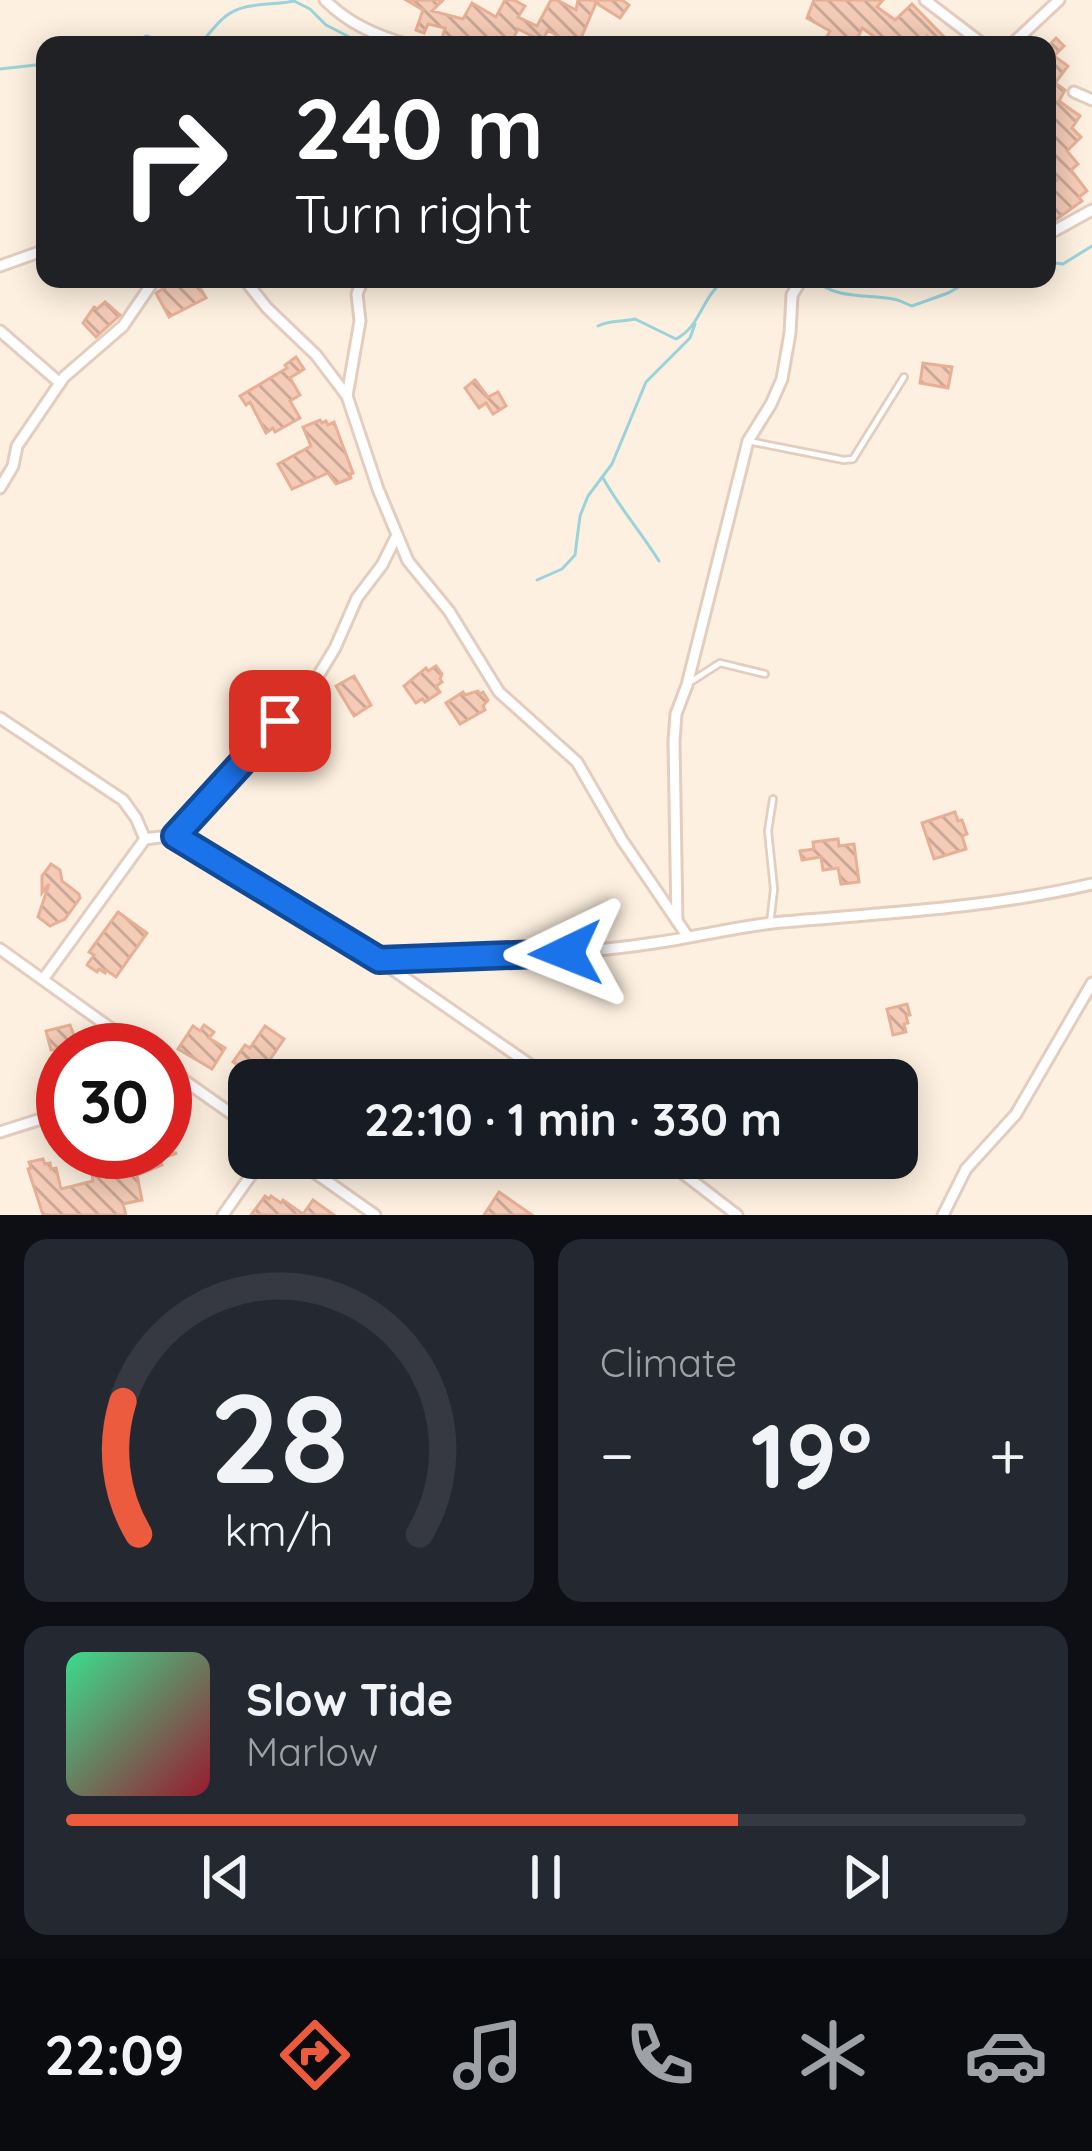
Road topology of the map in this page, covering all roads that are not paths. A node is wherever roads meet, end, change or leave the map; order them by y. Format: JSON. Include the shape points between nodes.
{"nodes":[{"id":1,"x":325,"y":0,"type":"edge"},
{"id":2,"x":925,"y":0,"type":"edge"},
{"id":3,"x":1060,"y":0,"type":"edge"},
{"id":4,"x":384,"y":36,"type":"edge"},
{"id":5,"x":972,"y":36,"type":"edge"},
{"id":6,"x":1021,"y":36,"type":"edge"},
{"id":7,"x":1074,"y":92,"type":"dead end"},
{"id":8,"x":1092,"y":100,"type":"edge"},
{"id":9,"x":1092,"y":210,"type":"edge"},
{"id":10,"x":1056,"y":230,"type":"edge"},
{"id":11,"x":36,"y":253,"type":"edge"},
{"id":12,"x":0,"y":266,"type":"edge"},
{"id":13,"x":149,"y":288,"type":"edge"},
{"id":14,"x":251,"y":288,"type":"edge"},
{"id":15,"x":359,"y":288,"type":"edge"},
{"id":16,"x":796,"y":288,"type":"edge"},
{"id":17,"x":0,"y":331,"type":"edge"},
{"id":18,"x":904,"y":377,"type":"dead end"},
{"id":19,"x":60,"y":383,"type":"junction"},
{"id":20,"x":347,"y":396,"type":"junction"},
{"id":21,"x":748,"y":441,"type":"junction"},
{"id":22,"x":0,"y":488,"type":"edge"},
{"id":23,"x":397,"y":536,"type":"junction"},
{"id":24,"x":765,"y":674,"type":"dead end"},
{"id":25,"x":687,"y":685,"type":"junction"},
{"id":26,"x":0,"y":718,"type":"edge"},
{"id":27,"x":773,"y":799,"type":"dead end"},
{"id":28,"x":175,"y":836,"type":"junction"},
{"id":29,"x":145,"y":839,"type":"junction"},
{"id":30,"x":1092,"y":884,"type":"edge"},
{"id":31,"x":677,"y":921,"type":"junction"},
{"id":32,"x":770,"y":924,"type":"junction"},
{"id":33,"x":688,"y":937,"type":"junction"},
{"id":34,"x":0,"y":949,"type":"edge"},
{"id":35,"x":379,"y":960,"type":"junction"},
{"id":36,"x":44,"y":978,"type":"junction"},
{"id":37,"x":1092,"y":983,"type":"edge"},
{"id":38,"x":105,"y":1023,"type":"edge"},
{"id":39,"x":522,"y":1059,"type":"edge"},
{"id":40,"x":192,"y":1086,"type":"edge"},
{"id":41,"x":228,"y":1111,"type":"edge"},
{"id":42,"x":36,"y":1121,"type":"edge"},
{"id":43,"x":0,"y":1132,"type":"edge"},
{"id":44,"x":248,"y":1179,"type":"edge"},
{"id":45,"x":324,"y":1179,"type":"edge"},
{"id":46,"x":690,"y":1179,"type":"edge"},
{"id":47,"x":223,"y":1215,"type":"edge"},
{"id":48,"x":375,"y":1215,"type":"edge"},
{"id":49,"x":737,"y":1215,"type":"edge"},
{"id":50,"x":943,"y":1215,"type":"edge"}],
"edges":[{"from":1,"to":4,"type":"street"},
{"from":2,"to":5,"type":"street"},
{"from":3,"to":6,"type":"street"},
{"from":7,"to":8,"type":"street"},
{"from":9,"to":10,"type":"street"},
{"from":11,"to":12,"type":"street"},
{"from":13,"to":19,"type":"street","via":[[123,326]]},
{"from":14,"to":20,"type":"street"},
{"from":15,"to":20,"type":"street"},
{"from":16,"to":21,"type":"street","via":[[782,380]]},
{"from":17,"to":19,"type":"street"},
{"from":18,"to":21,"type":"lane","via":[[853,459]]},
{"from":19,"to":22,"type":"street","via":[[17,446]]},
{"from":20,"to":23,"type":"street"},
{"from":21,"to":25,"type":"street"},
{"from":23,"to":28,"type":"street","via":[[315,681]]},
{"from":23,"to":31,"type":"street","via":[[499,692],[577,762]]},
{"from":24,"to":25,"type":"lane","via":[[720,663]]},
{"from":25,"to":31,"type":"street","via":[[674,741]]},
{"from":26,"to":29,"type":"street","via":[[123,800]]},
{"from":27,"to":32,"type":"lane"},
{"from":28,"to":29,"type":"street"},
{"from":28,"to":35,"type":"street"},
{"from":29,"to":36,"type":"street"},
{"from":30,"to":32,"type":"street","via":[[910,913]]},
{"from":31,"to":33,"type":"street"},
{"from":32,"to":33,"type":"street"},
{"from":33,"to":35,"type":"street","via":[[566,953]]},
{"from":34,"to":36,"type":"street"},
{"from":35,"to":39,"type":"street"},
{"from":36,"to":38,"type":"street"},
{"from":37,"to":50,"type":"street","via":[[1016,1114],[966,1169]]},
{"from":40,"to":41,"type":"street"},
{"from":42,"to":43,"type":"street"},
{"from":44,"to":47,"type":"street"},
{"from":45,"to":48,"type":"street"},
{"from":46,"to":49,"type":"street"}]}
